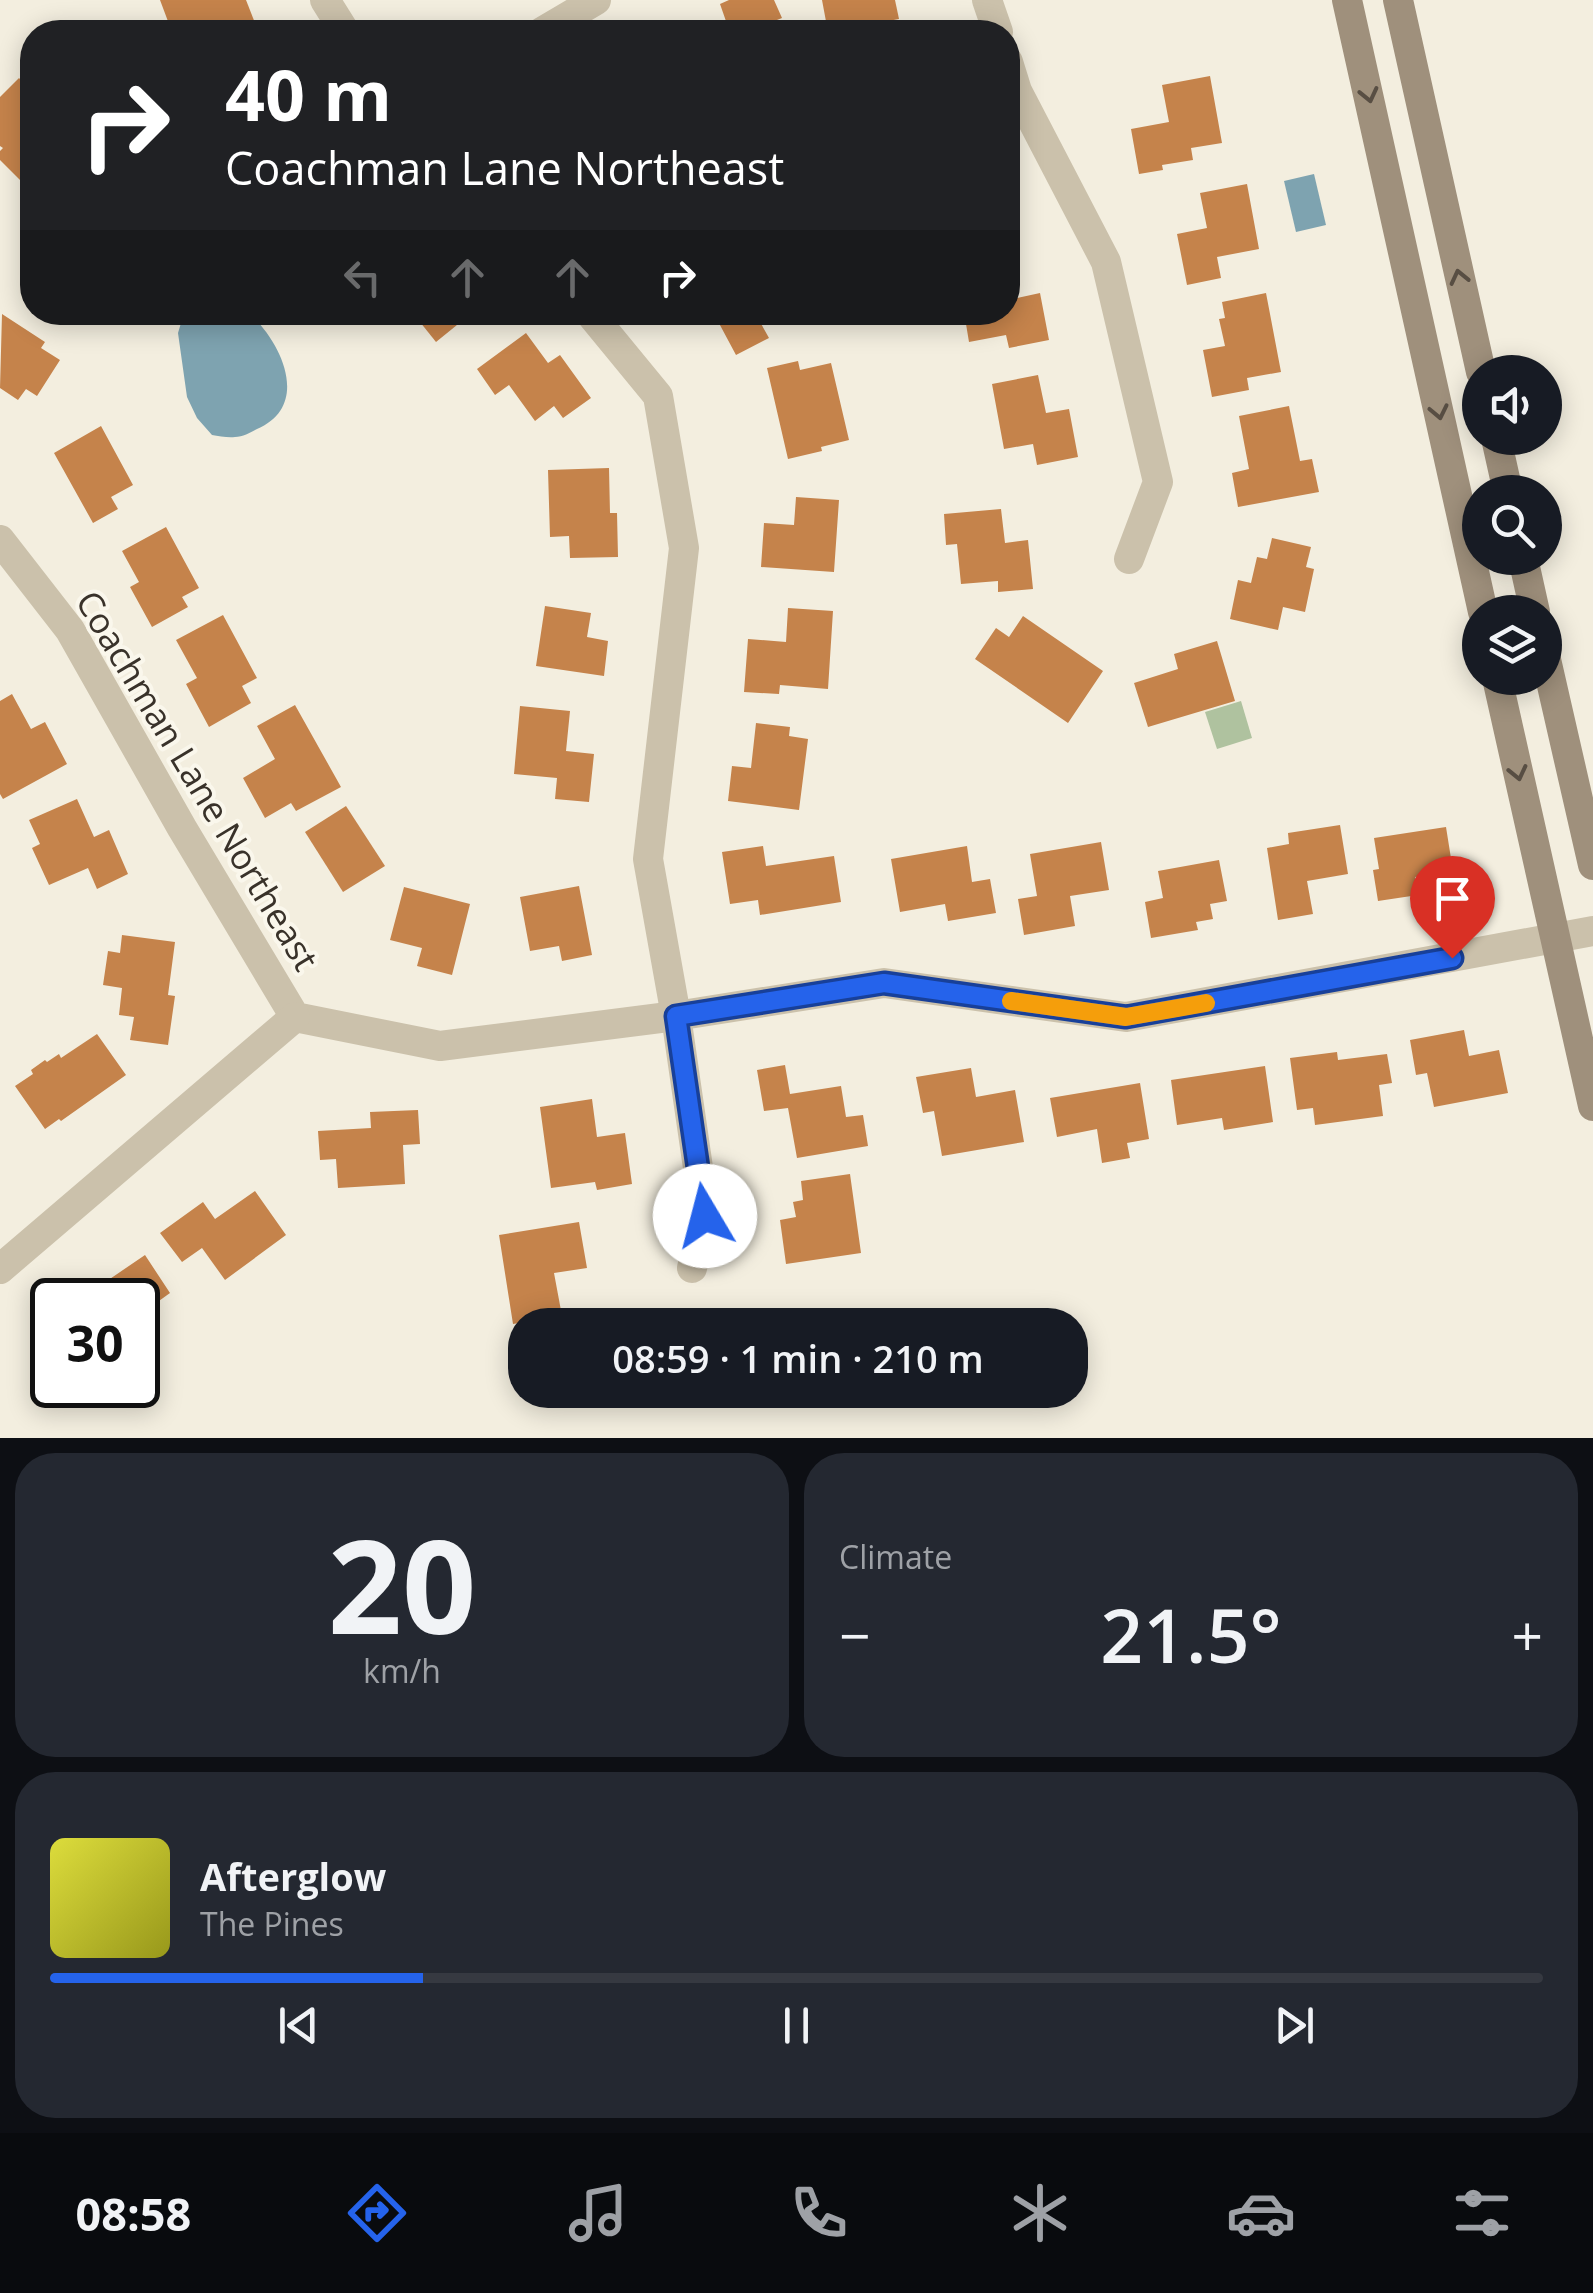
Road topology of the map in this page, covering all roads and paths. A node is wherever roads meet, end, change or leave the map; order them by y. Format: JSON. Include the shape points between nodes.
{"nodes":[{"id":1,"x":596,"y":0,"type":"edge"},
{"id":2,"x":1347,"y":0,"type":"edge"},
{"id":3,"x":1398,"y":0,"type":"edge"},
{"id":4,"x":562,"y":20,"type":"edge"},
{"id":5,"x":1020,"y":97,"type":"edge"},
{"id":6,"x":600,"y":325,"type":"edge"},
{"id":7,"x":1477,"y":355,"type":"edge"},
{"id":8,"x":0,"y":540,"type":"edge"},
{"id":9,"x":1129,"y":559,"type":"dead end"},
{"id":10,"x":1479,"y":595,"type":"edge"},
{"id":11,"x":1501,"y":695,"type":"edge"},
{"id":12,"x":1554,"y":695,"type":"edge"},
{"id":13,"x":1593,"y":865,"type":"edge"},
{"id":14,"x":1593,"y":932,"type":"edge"},
{"id":15,"x":1556,"y":939,"type":"junction"},
{"id":16,"x":676,"y":1016,"type":"junction"},
{"id":17,"x":296,"y":1017,"type":"junction"},
{"id":18,"x":1593,"y":1106,"type":"edge"},
{"id":19,"x":692,"y":1268,"type":"dead end"},
{"id":20,"x":0,"y":1269,"type":"edge"}],
"edges":[{"from":1,"to":4,"type":"street"},
{"from":2,"to":10,"type":"street","one_way":true},
{"from":7,"to":3,"type":"street","one_way":true},
{"from":5,"to":9,"type":"street","via":[[1106,262],[1158,482]]},
{"from":6,"to":16,"type":"street","via":[[658,396],[684,548],[648,859]]},
{"from":8,"to":17,"type":"street","name":"Coachman Lane Northeast","via":[[70,630]]},
{"from":11,"to":15,"type":"street","one_way":true},
{"from":12,"to":13,"type":"street"},
{"from":14,"to":15,"type":"street","name":"Coachman Lane Northeast"},
{"from":15,"to":16,"type":"street","name":"Coachman Lane Northeast","via":[[1126,1017],[884,983]]},
{"from":15,"to":18,"type":"street"},
{"from":16,"to":17,"type":"street","name":"Coachman Lane Northeast","via":[[440,1046]]},
{"from":16,"to":19,"type":"street","via":[[705,1216]]},
{"from":17,"to":20,"type":"street"}]}
